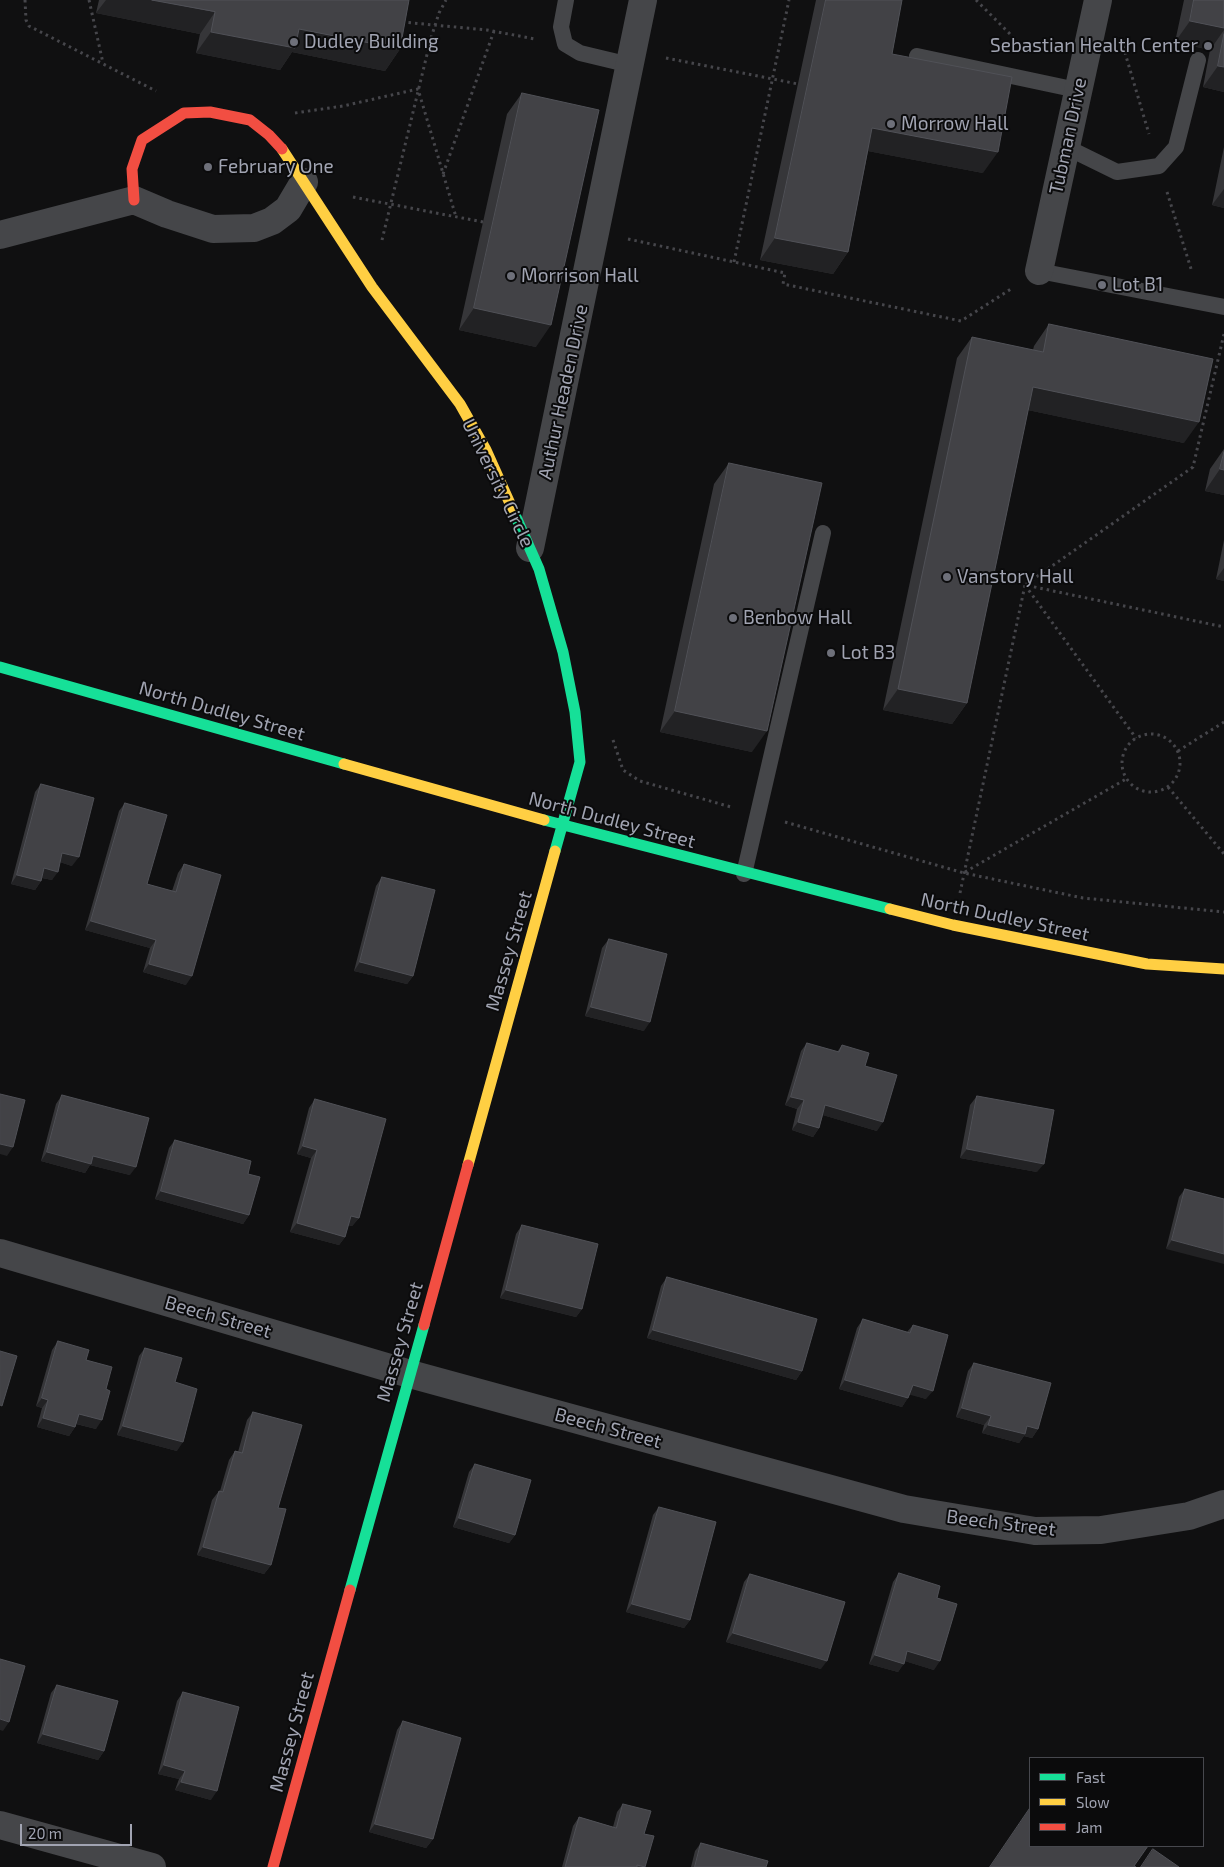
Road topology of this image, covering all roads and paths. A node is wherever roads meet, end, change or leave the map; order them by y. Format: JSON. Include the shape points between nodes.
{"nodes":[{"id":1,"x":25,"y":0,"type":"edge"},
{"id":2,"x":88,"y":0,"type":"edge"},
{"id":3,"x":446,"y":0,"type":"edge"},
{"id":4,"x":566,"y":0,"type":"edge"},
{"id":5,"x":643,"y":0,"type":"edge"},
{"id":6,"x":789,"y":0,"type":"edge"},
{"id":7,"x":976,"y":0,"type":"edge"},
{"id":8,"x":1098,"y":0,"type":"edge"},
{"id":9,"x":395,"y":21,"type":"edge"},
{"id":10,"x":435,"y":26,"type":"junction"},
{"id":11,"x":494,"y":31,"type":"junction"},
{"id":12,"x":565,"y":44,"type":"junction"},
{"id":13,"x":917,"y":56,"type":"dead end"},
{"id":14,"x":670,"y":59,"type":"dead end"},
{"id":15,"x":1198,"y":60,"type":"edge"},
{"id":16,"x":104,"y":63,"type":"junction"},
{"id":17,"x":630,"y":65,"type":"junction"},
{"id":18,"x":772,"y":79,"type":"junction"},
{"id":19,"x":798,"y":84,"type":"dead end"},
{"id":20,"x":1070,"y":88,"type":"junction"},
{"id":21,"x":418,"y":89,"type":"junction"},
{"id":22,"x":184,"y":113,"type":"junction"},
{"id":23,"x":250,"y":120,"type":"junction"},
{"id":24,"x":1066,"y":147,"type":"junction"},
{"id":25,"x":442,"y":174,"type":"junction"},
{"id":26,"x":308,"y":189,"type":"junction"},
{"id":27,"x":134,"y":200,"type":"junction"},
{"id":28,"x":390,"y":203,"type":"junction"},
{"id":29,"x":456,"y":217,"type":"junction"},
{"id":30,"x":483,"y":222,"type":"dead end"},
{"id":31,"x":0,"y":236,"type":"edge"},
{"id":32,"x":637,"y":241,"type":"dead end"},
{"id":33,"x":734,"y":262,"type":"junction"},
{"id":34,"x":1039,"y":272,"type":"junction"},
{"id":35,"x":372,"y":287,"type":"junction"},
{"id":36,"x":1224,"y":307,"type":"edge"},
{"id":37,"x":1224,"y":334,"type":"edge"},
{"id":38,"x":823,"y":533,"type":"edge"},
{"id":39,"x":530,"y":548,"type":"junction"},
{"id":40,"x":1025,"y":585,"type":"junction"},
{"id":41,"x":1224,"y":627,"type":"edge"},
{"id":42,"x":0,"y":667,"type":"edge"},
{"id":43,"x":1224,"y":722,"type":"edge"},
{"id":44,"x":611,"y":733,"type":"dead end"},
{"id":45,"x":1136,"y":738,"type":"junction"},
{"id":46,"x":1178,"y":751,"type":"junction"},
{"id":47,"x":1126,"y":779,"type":"junction"},
{"id":48,"x":1168,"y":787,"type":"junction"},
{"id":49,"x":758,"y":814,"type":"junction"},
{"id":50,"x":562,"y":826,"type":"junction"},
{"id":51,"x":1224,"y":854,"type":"edge"},
{"id":52,"x":964,"y":872,"type":"junction"},
{"id":53,"x":744,"y":874,"type":"junction"},
{"id":54,"x":1224,"y":912,"type":"edge"},
{"id":55,"x":953,"y":925,"type":"junction"},
{"id":56,"x":1224,"y":969,"type":"edge"},
{"id":57,"x":0,"y":1253,"type":"edge"},
{"id":58,"x":410,"y":1374,"type":"junction"},
{"id":59,"x":1224,"y":1504,"type":"edge"},
{"id":60,"x":0,"y":1825,"type":"edge"},
{"id":61,"x":152,"y":1867,"type":"edge"},
{"id":62,"x":273,"y":1867,"type":"edge"}],
"edges":[{"from":1,"to":16,"type":"path","via":[[26,20],[30,26]]},
{"from":2,"to":16,"type":"path"},
{"from":3,"to":10,"type":"path"},
{"from":4,"to":12,"type":"lane","via":[[561,27]]},
{"from":5,"to":17,"type":"street","name":"Authur Headen Drive"},
{"from":6,"to":18,"type":"path"},
{"from":7,"to":20,"type":"path"},
{"from":8,"to":20,"type":"street","name":"Tubman Drive"},
{"from":9,"to":10,"type":"path"},
{"from":10,"to":11,"type":"path"},
{"from":10,"to":21,"type":"path"},
{"from":11,"to":12,"type":"path"},
{"from":11,"to":25,"type":"path"},
{"from":12,"to":17,"type":"lane","via":[[580,53]]},
{"from":13,"to":20,"type":"lane"},
{"from":14,"to":18,"type":"path"},
{"from":15,"to":24,"type":"lane","via":[[1176,147],[1159,166],[1117,172]]},
{"from":16,"to":22,"type":"path","via":[[151,87]]},
{"from":17,"to":39,"type":"street","name":"Authur Headen Drive"},
{"from":18,"to":19,"type":"path"},
{"from":18,"to":33,"type":"path"},
{"from":20,"to":24,"type":"street","name":"Tubman Drive"},
{"from":21,"to":23,"type":"path","via":[[343,106]]},
{"from":21,"to":25,"type":"path"},
{"from":21,"to":28,"type":"path"},
{"from":22,"to":23,"type":"street","name":"University Circle","via":[[210,112]]},
{"from":22,"to":27,"type":"street","via":[[142,140],[132,169]]},
{"from":23,"to":26,"type":"street","name":"University Circle","via":[[275,141]]},
{"from":24,"to":34,"type":"street","name":"Tubman Drive"},
{"from":25,"to":29,"type":"path"},
{"from":26,"to":27,"type":"street","via":[[272,221],[254,228],[213,230]]},
{"from":26,"to":28,"type":"path"},
{"from":26,"to":35,"type":"street","name":"University Circle"},
{"from":27,"to":31,"type":"street"},
{"from":28,"to":29,"type":"path"},
{"from":28,"to":35,"type":"path"},
{"from":29,"to":30,"type":"path"},
{"from":32,"to":33,"type":"path"},
{"from":33,"to":34,"type":"path","via":[[785,273],[783,284],[961,321]]},
{"from":34,"to":36,"type":"lane"},
{"from":35,"to":39,"type":"street","name":"University Circle","via":[[460,404],[486,450]]},
{"from":37,"to":40,"type":"path","via":[[1193,467]]},
{"from":38,"to":49,"type":"lane"},
{"from":39,"to":50,"type":"street","name":"University Circle","via":[[539,568],[563,652],[576,721],[580,762]]},
{"from":40,"to":41,"type":"path"},
{"from":40,"to":45,"type":"path"},
{"from":40,"to":52,"type":"path"},
{"from":42,"to":50,"type":"street","name":"North Dudley Street"},
{"from":43,"to":46,"type":"path"},
{"from":44,"to":49,"type":"path","via":[[623,770],[640,781]]},
{"from":45,"to":46,"type":"path","via":[[1145,734],[1159,735]]},
{"from":45,"to":47,"type":"path","via":[[1129,743],[1121,760]]},
{"from":46,"to":48,"type":"path","via":[[1179,771]]},
{"from":47,"to":48,"type":"path","via":[[1140,791],[1149,793]]},
{"from":47,"to":52,"type":"path"},
{"from":48,"to":51,"type":"path"},
{"from":49,"to":52,"type":"path"},
{"from":49,"to":53,"type":"lane"},
{"from":50,"to":53,"type":"street","name":"North Dudley Street"},
{"from":50,"to":58,"type":"street","name":"Massey Street"},
{"from":52,"to":54,"type":"path","via":[[1083,898]]},
{"from":52,"to":55,"type":"path"},
{"from":53,"to":55,"type":"street","name":"North Dudley Street"},
{"from":55,"to":56,"type":"street","name":"North Dudley Street","via":[[1147,964]]},
{"from":57,"to":58,"type":"street","name":"Beech Street"},
{"from":58,"to":59,"type":"street","name":"Beech Street","via":[[904,1509],[1004,1526],[1036,1531],[1101,1530],[1189,1516]]},
{"from":58,"to":62,"type":"street","name":"Massey Street"},
{"from":60,"to":61,"type":"street"}]}
